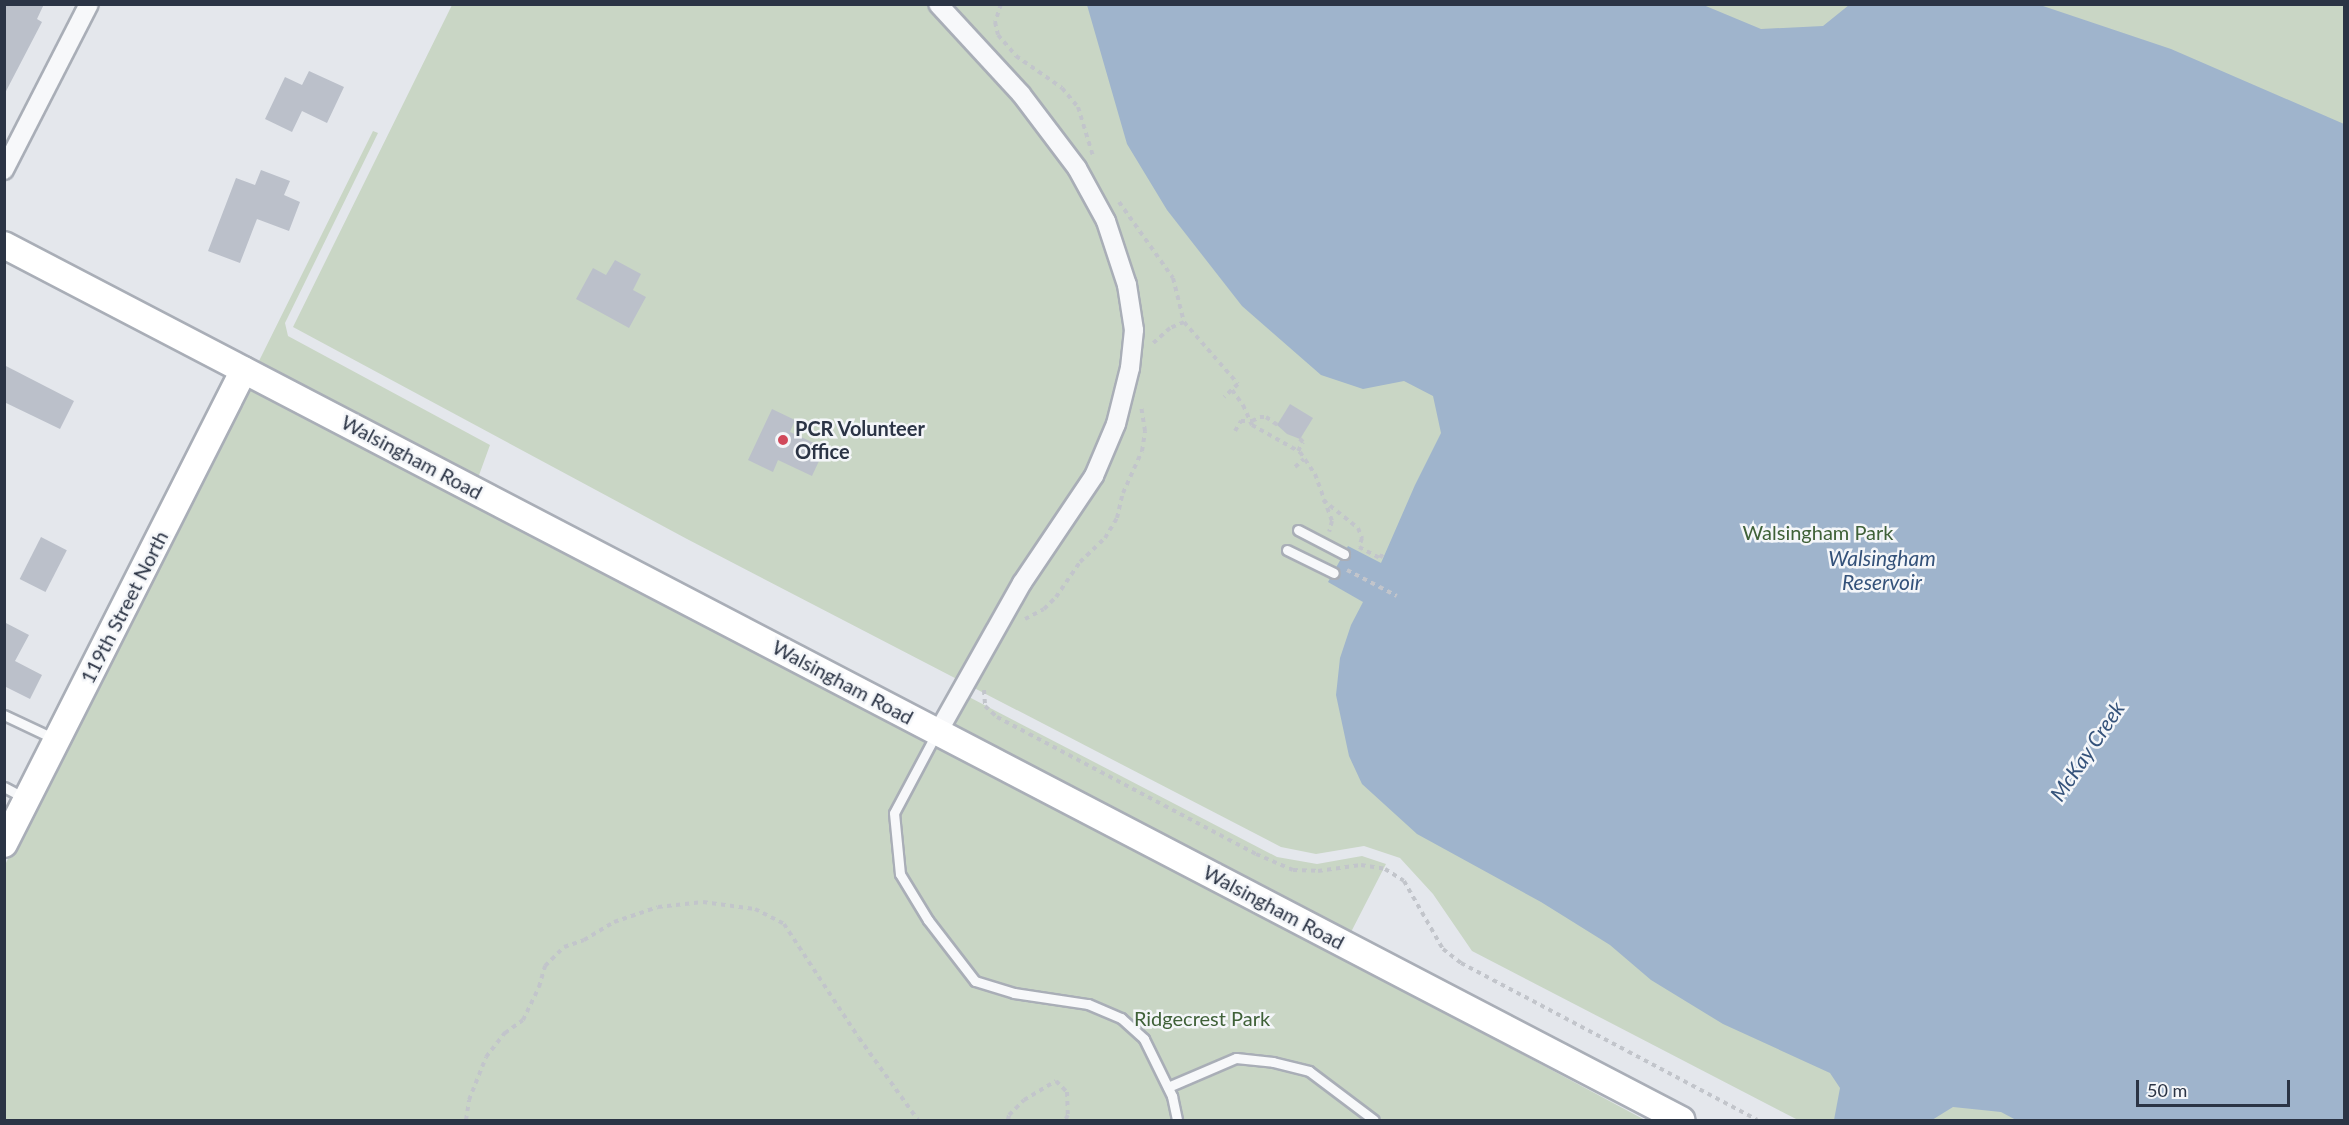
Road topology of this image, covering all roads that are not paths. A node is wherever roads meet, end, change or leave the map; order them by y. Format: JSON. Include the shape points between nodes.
{"nodes":[{"id":1,"x":89,"y":4,"type":"edge"},
{"id":2,"x":938,"y":4,"type":"edge"},
{"id":3,"x":4,"y":170,"type":"edge"},
{"id":4,"x":4,"y":245,"type":"edge"},
{"id":5,"x":244,"y":370,"type":"junction"},
{"id":6,"x":1298,"y":530,"type":"dead end"},
{"id":7,"x":1287,"y":550,"type":"dead end"},
{"id":8,"x":1344,"y":554,"type":"dead end"},
{"id":9,"x":1334,"y":573,"type":"dead end"},
{"id":10,"x":4,"y":715,"type":"edge"},
{"id":11,"x":938,"y":732,"type":"junction"},
{"id":12,"x":57,"y":740,"type":"junction"},
{"id":13,"x":4,"y":788,"type":"edge"},
{"id":14,"x":27,"y":799,"type":"junction"},
{"id":15,"x":4,"y":844,"type":"edge"},
{"id":16,"x":1168,"y":1088,"type":"junction"},
{"id":17,"x":1177,"y":1120,"type":"edge"},
{"id":18,"x":1374,"y":1120,"type":"edge"},
{"id":19,"x":1681,"y":1120,"type":"edge"}],
"edges":[{"from":1,"to":3,"type":"street"},
{"from":2,"to":11,"type":"street","via":[[1021,94],[1077,168],[1106,221],[1127,285],[1134,330],[1119,412],[1094,476],[1023,583]]},
{"from":4,"to":5,"type":"street","name":"Walsingham Road"},
{"from":5,"to":11,"type":"street","name":"Walsingham Road"},
{"from":5,"to":12,"type":"street","name":"119th Street North"},
{"from":6,"to":8,"type":"lane"},
{"from":7,"to":9,"type":"lane"},
{"from":10,"to":12,"type":"lane"},
{"from":11,"to":16,"type":"lane","via":[[894,813],[900,874],[928,920],[975,981],[1014,993],[1088,1004],[1121,1018],[1144,1039]]},
{"from":11,"to":19,"type":"street","name":"Walsingham Road"},
{"from":12,"to":14,"type":"street","name":"119th Street North"},
{"from":13,"to":14,"type":"lane"},
{"from":14,"to":15,"type":"street","name":"119th Street North"},
{"from":16,"to":17,"type":"lane"},
{"from":16,"to":18,"type":"lane","via":[[1236,1058],[1273,1062],[1309,1071]]}]}
